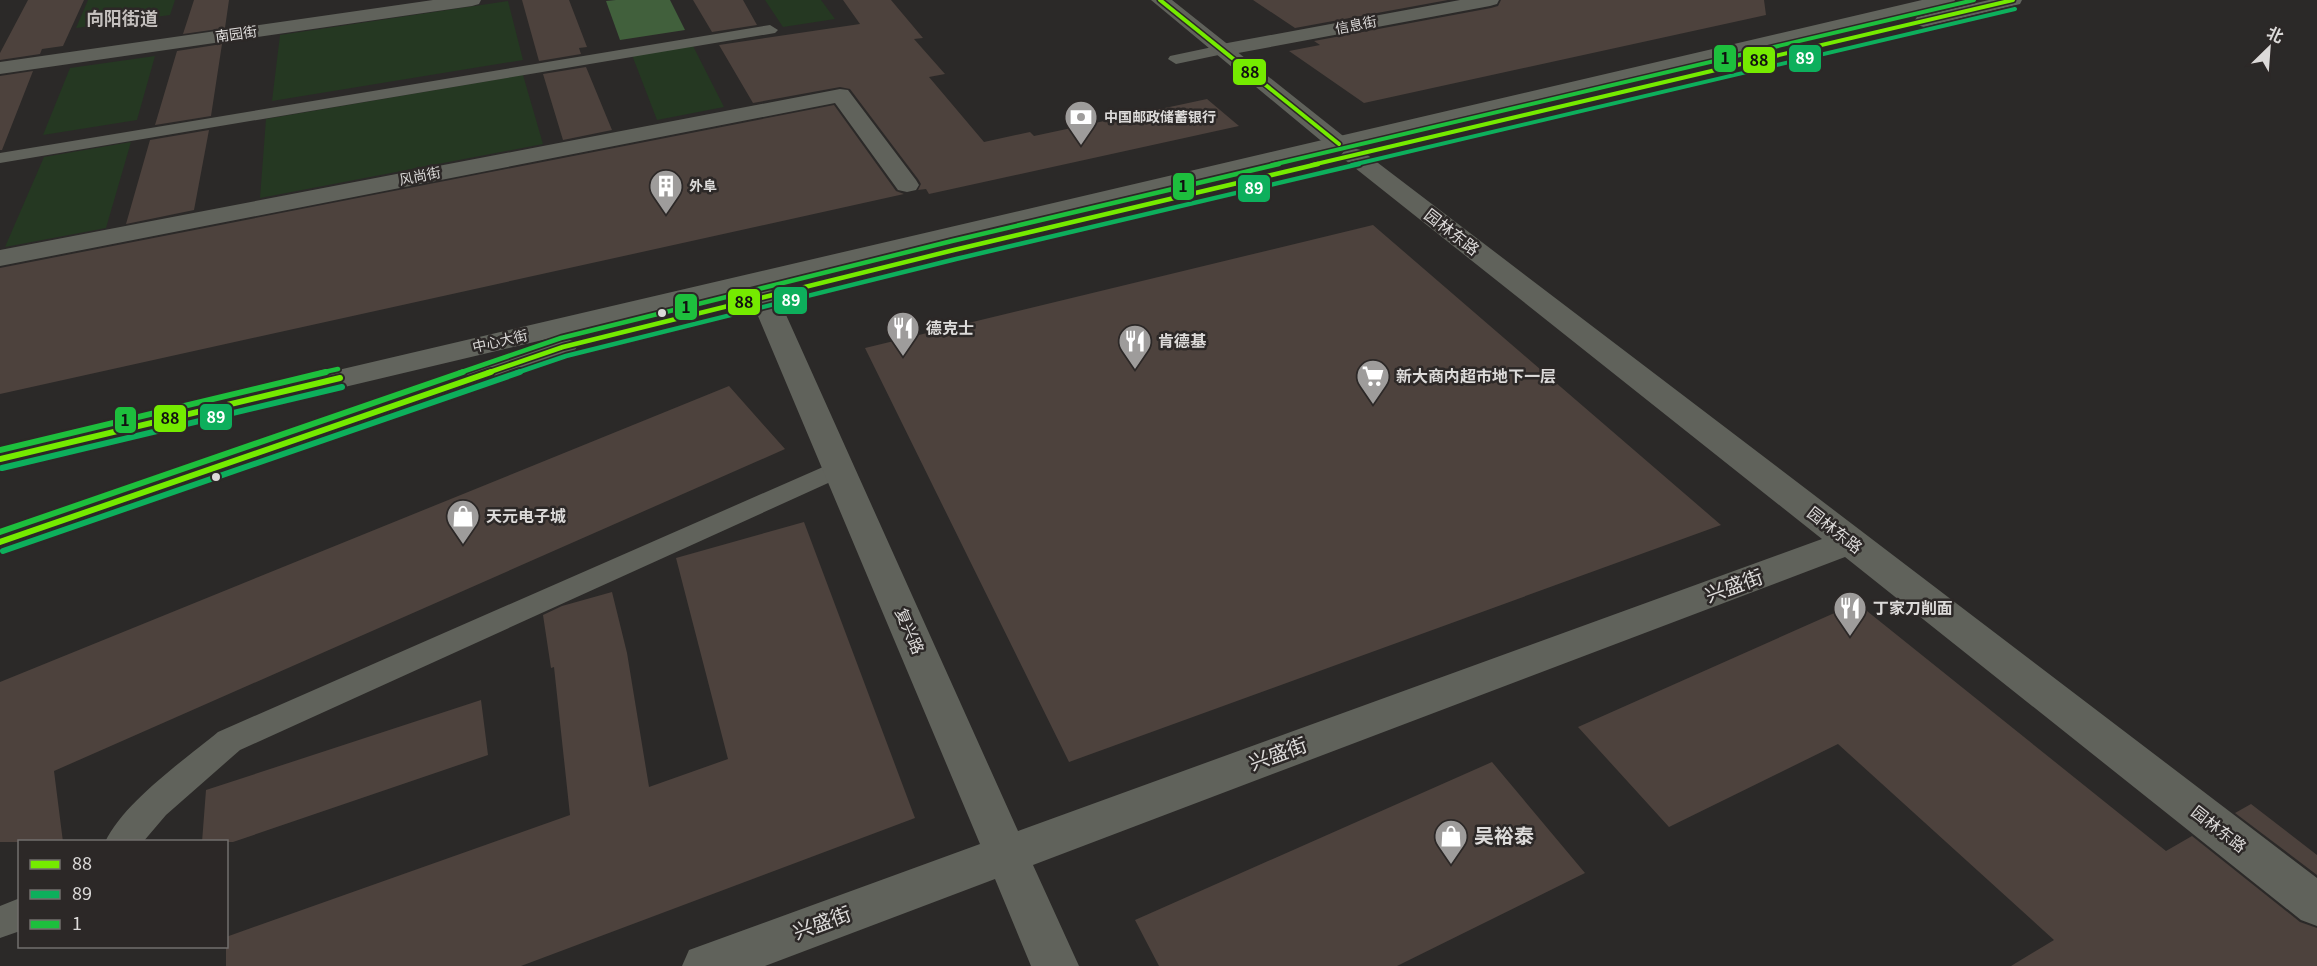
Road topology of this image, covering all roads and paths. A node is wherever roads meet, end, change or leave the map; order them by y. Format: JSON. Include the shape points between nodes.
{"nodes":[{"id":1,"x":472,"y":0,"type":"edge"},
{"id":2,"x":1160,"y":0,"type":"edge"},
{"id":3,"x":1490,"y":0,"type":"edge"},
{"id":4,"x":1946,"y":0,"type":"edge"},
{"id":5,"x":2013,"y":0,"type":"edge"},
{"id":6,"x":770,"y":30,"type":"dead end"},
{"id":7,"x":1222,"y":50,"type":"junction"},
{"id":8,"x":1176,"y":59,"type":"dead end"},
{"id":9,"x":0,"y":68,"type":"edge"},
{"id":10,"x":1346,"y":150,"type":"junction"},
{"id":11,"x":0,"y":158,"type":"edge"},
{"id":12,"x":907,"y":185,"type":"dead end"},
{"id":13,"x":0,"y":258,"type":"edge"},
{"id":14,"x":764,"y":297,"type":"junction"},
{"id":15,"x":563,"y":347,"type":"joint"},
{"id":16,"x":0,"y":459,"type":"edge"},
{"id":17,"x":839,"y":468,"type":"junction"},
{"id":18,"x":0,"y":542,"type":"edge"},
{"id":19,"x":1851,"y":542,"type":"junction"},
{"id":20,"x":124,"y":840,"type":"edge"},
{"id":21,"x":1007,"y":855,"type":"junction"},
{"id":22,"x":2317,"y":905,"type":"edge"},
{"id":23,"x":18,"y":915,"type":"edge"},
{"id":24,"x":0,"y":922,"type":"edge"},
{"id":25,"x":706,"y":966,"type":"edge"},
{"id":26,"x":1055,"y":966,"type":"edge"}],
"edges":[{"from":1,"to":9,"type":"street","name":"南园街"},
{"from":2,"to":7,"type":"street","name":"园林东路"},
{"from":3,"to":7,"type":"street","name":"信息街"},
{"from":4,"to":10,"type":"main road","name":"中心大街"},
{"from":5,"to":10,"type":"main road","name":"中心大街"},
{"from":6,"to":11,"type":"lane"},
{"from":7,"to":8,"type":"lane"},
{"from":7,"to":10,"type":"street","name":"园林东路"},
{"from":10,"to":14,"type":"main road","name":"中心大街"},
{"from":10,"to":16,"type":"main road","name":"中心大街"},
{"from":10,"to":19,"type":"street","name":"园林东路"},
{"from":12,"to":13,"type":"street","name":"风尚街","via":[[840,95]]},
{"from":14,"to":15,"type":"main road","name":"中心大街"},
{"from":14,"to":17,"type":"street","name":"复兴路"},
{"from":15,"to":18,"type":"street"},
{"from":17,"to":20,"type":"lane","via":[[230,741],[154,805]]},
{"from":17,"to":21,"type":"street","name":"复兴路"},
{"from":19,"to":21,"type":"street","name":"兴盛街"},
{"from":19,"to":22,"type":"street","name":"园林东路"},
{"from":21,"to":25,"type":"street","name":"兴盛街"},
{"from":21,"to":26,"type":"street","name":"复兴路"},
{"from":23,"to":24,"type":"lane"}]}
